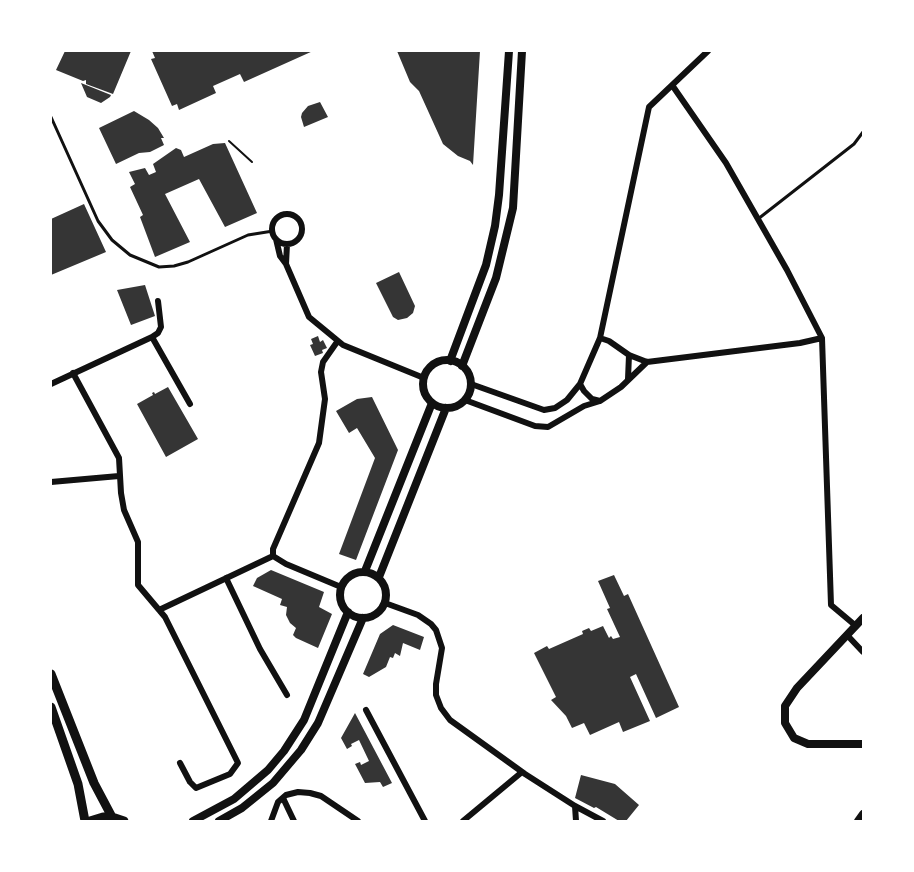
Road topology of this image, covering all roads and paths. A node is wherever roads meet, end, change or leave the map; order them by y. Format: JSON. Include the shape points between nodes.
{"nodes":[{"id":1,"x":509,"y":51,"type":"edge"},
{"id":2,"x":522,"y":51,"type":"edge"},
{"id":3,"x":708,"y":51,"type":"edge"},
{"id":4,"x":672,"y":85,"type":"junction"},
{"id":5,"x":51,"y":117,"type":"edge"},
{"id":6,"x":863,"y":132,"type":"edge"},
{"id":7,"x":229,"y":141,"type":"dead end"},
{"id":8,"x":252,"y":162,"type":"dead end"},
{"id":9,"x":758,"y":219,"type":"junction"},
{"id":10,"x":273,"y":231,"type":"junction"},
{"id":11,"x":276,"y":239,"type":"junction"},
{"id":12,"x":287,"y":244,"type":"junction"},
{"id":13,"x":286,"y":264,"type":"junction"},
{"id":14,"x":158,"y":301,"type":"dead end"},
{"id":15,"x":152,"y":338,"type":"junction"},
{"id":16,"x":600,"y":338,"type":"junction"},
{"id":17,"x":822,"y":338,"type":"junction"},
{"id":18,"x":337,"y":342,"type":"junction"},
{"id":19,"x":628,"y":355,"type":"junction"},
{"id":20,"x":450,"y":361,"type":"junction"},
{"id":21,"x":647,"y":362,"type":"junction"},
{"id":22,"x":462,"y":366,"type":"junction"},
{"id":23,"x":73,"y":373,"type":"junction"},
{"id":24,"x":424,"y":378,"type":"junction"},
{"id":25,"x":628,"y":380,"type":"junction"},
{"id":26,"x":51,"y":384,"type":"edge"},
{"id":27,"x":471,"y":384,"type":"junction"},
{"id":28,"x":580,"y":384,"type":"junction"},
{"id":29,"x":465,"y":400,"type":"junction"},
{"id":30,"x":600,"y":401,"type":"junction"},
{"id":31,"x":432,"y":403,"type":"junction"},
{"id":32,"x":190,"y":404,"type":"dead end"},
{"id":33,"x":446,"y":408,"type":"junction"},
{"id":34,"x":119,"y":476,"type":"junction"},
{"id":35,"x":51,"y":482,"type":"edge"},
{"id":36,"x":273,"y":556,"type":"junction"},
{"id":37,"x":365,"y":572,"type":"junction"},
{"id":38,"x":379,"y":577,"type":"junction"},
{"id":39,"x":226,"y":578,"type":"junction"},
{"id":40,"x":341,"y":587,"type":"junction"},
{"id":41,"x":385,"y":603,"type":"junction"},
{"id":42,"x":159,"y":610,"type":"junction"},
{"id":43,"x":348,"y":612,"type":"junction"},
{"id":44,"x":363,"y":618,"type":"junction"},
{"id":45,"x":863,"y":618,"type":"edge"},
{"id":46,"x":856,"y":626,"type":"junction"},
{"id":47,"x":847,"y":635,"type":"junction"},
{"id":48,"x":863,"y":652,"type":"edge"},
{"id":49,"x":51,"y":674,"type":"edge"},
{"id":50,"x":287,"y":695,"type":"dead end"},
{"id":51,"x":51,"y":707,"type":"edge"},
{"id":52,"x":366,"y":710,"type":"dead end"},
{"id":53,"x":863,"y":744,"type":"edge"},
{"id":54,"x":180,"y":763,"type":"dead end"},
{"id":55,"x":522,"y":772,"type":"junction"},
{"id":56,"x":283,"y":798,"type":"junction"},
{"id":57,"x":574,"y":806,"type":"junction"},
{"id":58,"x":863,"y":814,"type":"edge"},
{"id":59,"x":112,"y":817,"type":"junction"},
{"id":60,"x":86,"y":821,"type":"edge"},
{"id":61,"x":90,"y":821,"type":"edge"},
{"id":62,"x":124,"y":821,"type":"edge"},
{"id":63,"x":193,"y":821,"type":"edge"},
{"id":64,"x":219,"y":821,"type":"edge"},
{"id":65,"x":271,"y":821,"type":"edge"},
{"id":66,"x":294,"y":821,"type":"edge"},
{"id":67,"x":358,"y":821,"type":"edge"},
{"id":68,"x":425,"y":821,"type":"edge"},
{"id":69,"x":463,"y":821,"type":"edge"},
{"id":70,"x":576,"y":821,"type":"edge"},
{"id":71,"x":603,"y":821,"type":"edge"},
{"id":72,"x":858,"y":821,"type":"edge"}],
"edges":[{"from":1,"to":20,"type":"street","via":[[495,226],[486,265]]},
{"from":2,"to":22,"type":"street","via":[[513,208],[496,278]]},
{"from":3,"to":4,"type":"street"},
{"from":4,"to":9,"type":"street","via":[[726,163]]},
{"from":4,"to":16,"type":"street","via":[[649,107]]},
{"from":5,"to":10,"type":"lane","via":[[98,221],[111,240],[129,255],[159,267],[174,266],[248,235]]},
{"from":6,"to":9,"type":"lane","via":[[854,144]]},
{"from":7,"to":8,"type":"path"},
{"from":9,"to":17,"type":"street"},
{"from":10,"to":11,"type":"street"},
{"from":10,"to":12,"type":"street","via":[[274,223],[282,215],[298,219],[301,234]]},
{"from":11,"to":12,"type":"street"},
{"from":11,"to":13,"type":"street"},
{"from":12,"to":13,"type":"street"},
{"from":13,"to":18,"type":"street","via":[[309,317]]},
{"from":14,"to":15,"type":"street","via":[[161,327]]},
{"from":15,"to":23,"type":"street"},
{"from":15,"to":32,"type":"street"},
{"from":16,"to":19,"type":"street"},
{"from":16,"to":28,"type":"street"},
{"from":17,"to":21,"type":"street"},
{"from":17,"to":46,"type":"street","via":[[831,605]]},
{"from":18,"to":24,"type":"street"},
{"from":18,"to":36,"type":"street","via":[[321,372],[325,399],[319,443]]},
{"from":19,"to":21,"type":"street"},
{"from":19,"to":25,"type":"street"},
{"from":20,"to":22,"type":"street"},
{"from":20,"to":24,"type":"street","via":[[436,363]]},
{"from":21,"to":25,"type":"street"},
{"from":22,"to":27,"type":"street"},
{"from":23,"to":26,"type":"street"},
{"from":23,"to":34,"type":"street","via":[[119,458]]},
{"from":24,"to":31,"type":"street","via":[[424,392]]},
{"from":25,"to":30,"type":"street"},
{"from":27,"to":28,"type":"street","via":[[544,410],[567,400]]},
{"from":27,"to":29,"type":"street"},
{"from":28,"to":30,"type":"street","via":[[592,399]]},
{"from":29,"to":30,"type":"street","via":[[542,427]]},
{"from":29,"to":33,"type":"street"},
{"from":31,"to":33,"type":"street"},
{"from":31,"to":37,"type":"street"},
{"from":33,"to":38,"type":"street"},
{"from":34,"to":35,"type":"street"},
{"from":34,"to":42,"type":"street","via":[[124,510],[138,542],[138,585]]},
{"from":36,"to":39,"type":"street"},
{"from":36,"to":40,"type":"street"},
{"from":37,"to":38,"type":"street"},
{"from":37,"to":40,"type":"street","via":[[350,575]]},
{"from":38,"to":41,"type":"street","via":[[386,589]]},
{"from":39,"to":42,"type":"street"},
{"from":39,"to":50,"type":"street"},
{"from":40,"to":43,"type":"street","via":[[341,601]]},
{"from":41,"to":44,"type":"street","via":[[376,614]]},
{"from":41,"to":55,"type":"street","via":[[418,615],[436,630],[442,648],[436,695],[450,720]]},
{"from":42,"to":54,"type":"street","via":[[238,763],[230,774],[196,788]]},
{"from":43,"to":44,"type":"street"},
{"from":43,"to":63,"type":"street","via":[[304,720],[284,751],[268,771],[234,799]]},
{"from":44,"to":64,"type":"street","via":[[318,723],[287,768],[242,808]]},
{"from":45,"to":46,"type":"main road"},
{"from":46,"to":47,"type":"main road"},
{"from":47,"to":48,"type":"street"},
{"from":47,"to":53,"type":"main road","via":[[797,688],[785,706],[785,723],[794,738],[808,744]]},
{"from":49,"to":59,"type":"main road","via":[[94,783]]},
{"from":51,"to":60,"type":"main road","via":[[78,784]]},
{"from":52,"to":68,"type":"street"},
{"from":55,"to":57,"type":"street"},
{"from":55,"to":69,"type":"street"},
{"from":56,"to":65,"type":"street"},
{"from":56,"to":66,"type":"street"},
{"from":56,"to":67,"type":"street","via":[[298,792],[321,796]]},
{"from":57,"to":70,"type":"street"},
{"from":57,"to":71,"type":"street"},
{"from":58,"to":72,"type":"main road"},
{"from":59,"to":61,"type":"main road"},
{"from":59,"to":62,"type":"main road"}]}
